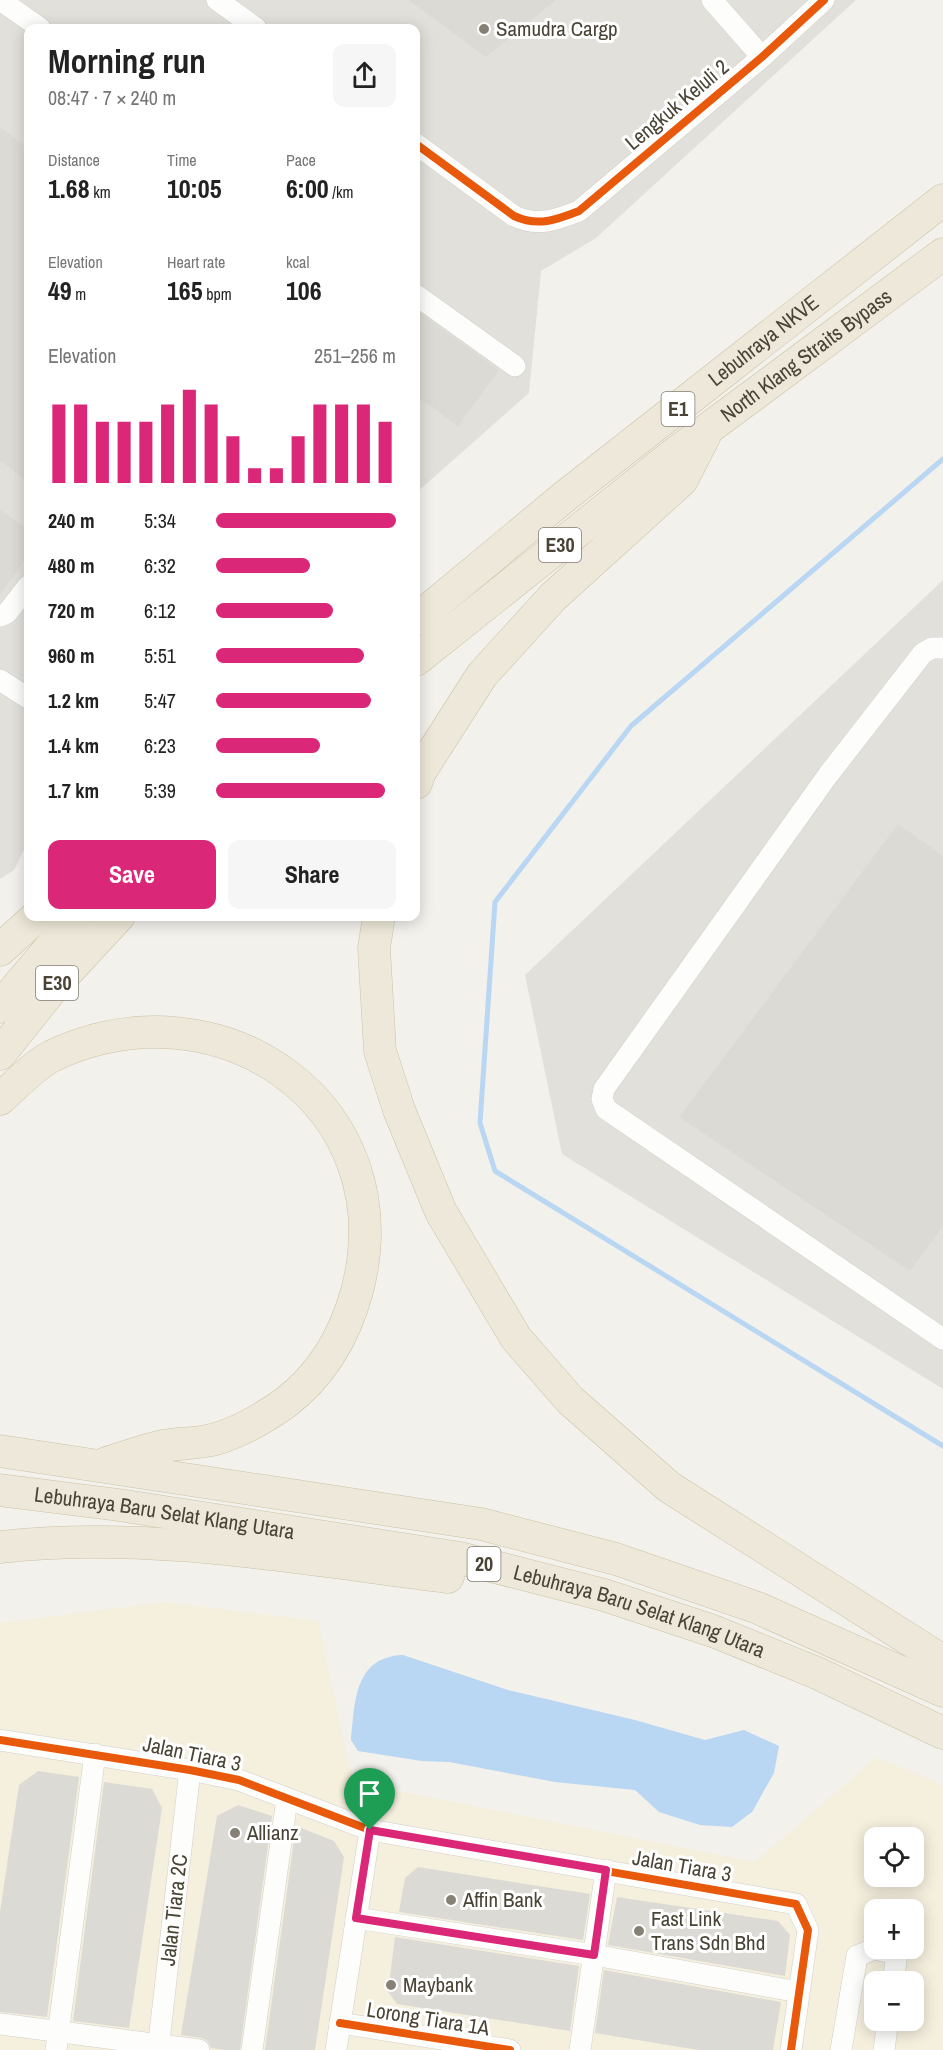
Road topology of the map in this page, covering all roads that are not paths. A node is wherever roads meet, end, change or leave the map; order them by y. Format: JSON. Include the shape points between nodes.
{"nodes":[{"id":1,"x":0,"y":0,"type":"edge"},
{"id":2,"x":217,"y":0,"type":"edge"},
{"id":3,"x":824,"y":0,"type":"edge"},
{"id":4,"x":717,"y":2,"type":"edge"},
{"id":5,"x":34,"y":24,"type":"edge"},
{"id":6,"x":250,"y":24,"type":"edge"},
{"id":7,"x":762,"y":57,"type":"junction"},
{"id":8,"x":420,"y":147,"type":"edge"},
{"id":9,"x":943,"y":200,"type":"edge"},
{"id":10,"x":943,"y":254,"type":"edge"},
{"id":11,"x":420,"y":298,"type":"edge"},
{"id":12,"x":515,"y":366,"type":"dead end"},
{"id":13,"x":707,"y":432,"type":"junction"},
{"id":14,"x":564,"y":497,"type":"junction"},
{"id":15,"x":24,"y":591,"type":"edge"},
{"id":16,"x":420,"y":595,"type":"edge"},
{"id":17,"x":0,"y":616,"type":"edge"},
{"id":18,"x":420,"y":617,"type":"edge"},
{"id":19,"x":943,"y":648,"type":"edge"},
{"id":20,"x":420,"y":657,"type":"edge"},
{"id":21,"x":0,"y":680,"type":"edge"},
{"id":22,"x":24,"y":695,"type":"edge"},
{"id":23,"x":420,"y":772,"type":"edge"},
{"id":24,"x":24,"y":915,"type":"edge"},
{"id":25,"x":32,"y":921,"type":"edge"},
{"id":26,"x":73,"y":921,"type":"edge"},
{"id":27,"x":114,"y":921,"type":"edge"},
{"id":28,"x":378,"y":921,"type":"edge"},
{"id":29,"x":0,"y":934,"type":"edge"},
{"id":30,"x":0,"y":950,"type":"edge"},
{"id":31,"x":0,"y":1007,"type":"edge"},
{"id":32,"x":0,"y":1054,"type":"edge"},
{"id":33,"x":0,"y":1100,"type":"edge"},
{"id":34,"x":943,"y":1339,"type":"edge"},
{"id":35,"x":0,"y":1451,"type":"edge"},
{"id":36,"x":100,"y":1466,"type":"junction"},
{"id":37,"x":0,"y":1490,"type":"edge"},
{"id":38,"x":0,"y":1547,"type":"edge"},
{"id":39,"x":604,"y":1594,"type":"junction"},
{"id":40,"x":943,"y":1661,"type":"edge"},
{"id":41,"x":943,"y":1691,"type":"edge"},
{"id":42,"x":943,"y":1733,"type":"edge"},
{"id":43,"x":0,"y":1740,"type":"edge"},
{"id":44,"x":95,"y":1754,"type":"junction"},
{"id":45,"x":190,"y":1770,"type":"junction"},
{"id":46,"x":287,"y":1799,"type":"junction"},
{"id":47,"x":370,"y":1830,"type":"junction"},
{"id":48,"x":606,"y":1870,"type":"junction"},
{"id":49,"x":356,"y":1918,"type":"junction"},
{"id":50,"x":594,"y":1955,"type":"junction"},
{"id":51,"x":895,"y":1971,"type":"edge"},
{"id":52,"x":799,"y":1992,"type":"junction"},
{"id":53,"x":340,"y":2023,"type":"junction"},
{"id":54,"x":0,"y":2024,"type":"edge"},
{"id":55,"x":887,"y":2031,"type":"edge"},
{"id":56,"x":57,"y":2040,"type":"edge"},
{"id":57,"x":159,"y":2047,"type":"edge"},
{"id":58,"x":199,"y":2050,"type":"edge"},
{"id":59,"x":252,"y":2050,"type":"edge"},
{"id":60,"x":336,"y":2050,"type":"edge"},
{"id":61,"x":510,"y":2050,"type":"edge"},
{"id":62,"x":580,"y":2050,"type":"edge"},
{"id":63,"x":790,"y":2050,"type":"edge"},
{"id":64,"x":841,"y":2050,"type":"edge"},
{"id":65,"x":884,"y":2050,"type":"edge"}],
"edges":[{"from":1,"to":5,"type":"street"},
{"from":2,"to":6,"type":"street"},
{"from":3,"to":7,"type":"street","name":"Lengkuk Keluli 2"},
{"from":4,"to":7,"type":"street"},
{"from":7,"to":8,"type":"street","name":"Lengkuk Keluli 2","via":[[579,211],[545,223],[529,223],[514,216]]},
{"from":9,"to":14,"type":"highway","name":"Lebuhraya NKVE","number":"E1"},
{"from":10,"to":13,"type":"highway","name":"North Klang Straits Bypass","number":"E30"},
{"from":11,"to":12,"type":"street"},
{"from":13,"to":20,"type":"highway","name":"North Klang Straits Bypass","number":"E30","via":[[674,454]]},
{"from":13,"to":23,"type":"highway","via":[[682,480],[553,597],[482,675]]},
{"from":14,"to":16,"type":"highway"},
{"from":14,"to":18,"type":"highway","name":"Lebuhraya NKVE","number":"E1"},
{"from":15,"to":17,"type":"street"},
{"from":19,"to":34,"type":"street","via":[[923,653],[828,775],[604,1089],[602,1099],[606,1109]]},
{"from":21,"to":22,"type":"street"},
{"from":24,"to":29,"type":"highway"},
{"from":25,"to":30,"type":"highway"},
{"from":26,"to":31,"type":"highway"},
{"from":27,"to":32,"type":"highway","number":"E30","via":[[56,984]]},
{"from":28,"to":40,"type":"highway","via":[[374,948],[380,1051],[441,1212],[516,1338],[570,1400],[669,1488]]},
{"from":33,"to":36,"type":"highway","via":[[51,1057],[117,1034],[153,1031],[208,1036],[252,1053],[298,1084],[336,1129],[358,1175],[365,1219],[360,1278],[341,1336],[305,1386],[264,1417],[213,1440],[158,1447]]},
{"from":35,"to":36,"type":"highway","name":"Lebuhraya Baru Selat Klang Utara"},
{"from":36,"to":41,"type":"highway","name":"Lebuhraya Baru Selat Klang Utara","number":"20","via":[[481,1524],[616,1558],[758,1608]]},
{"from":37,"to":39,"type":"highway","name":"Lebuhraya Baru Selat Klang Utara","number":"20","via":[[460,1558]]},
{"from":38,"to":39,"type":"highway","via":[[122,1542],[268,1554]]},
{"from":39,"to":42,"type":"highway","name":"Lebuhraya Baru Selat Klang Utara","number":"20","via":[[817,1672]]},
{"from":43,"to":44,"type":"street","name":"Jalan Tiara 3"},
{"from":44,"to":45,"type":"street","name":"Jalan Tiara 3"},
{"from":44,"to":56,"type":"street"},
{"from":45,"to":46,"type":"street","name":"Jalan Tiara 3","via":[[239,1780]]},
{"from":45,"to":57,"type":"street","name":"Jalan Tiara 2C"},
{"from":46,"to":47,"type":"street","name":"Jalan Tiara 3"},
{"from":46,"to":59,"type":"street"},
{"from":47,"to":48,"type":"street","name":"Jalan Tiara 3"},
{"from":47,"to":49,"type":"street"},
{"from":48,"to":50,"type":"street"},
{"from":48,"to":52,"type":"street","name":"Jalan Tiara 3","via":[[796,1904],[808,1930]]},
{"from":49,"to":50,"type":"street"},
{"from":49,"to":53,"type":"street"},
{"from":50,"to":52,"type":"street"},
{"from":50,"to":62,"type":"street"},
{"from":51,"to":64,"type":"street","via":[[897,1954],[874,1949],[857,1956]]},
{"from":52,"to":63,"type":"street"},
{"from":53,"to":60,"type":"street"},
{"from":53,"to":61,"type":"street","name":"Lorong Tiara 1A"},
{"from":54,"to":56,"type":"street"},
{"from":55,"to":65,"type":"street"},
{"from":56,"to":57,"type":"street"},
{"from":57,"to":58,"type":"street"}]}
